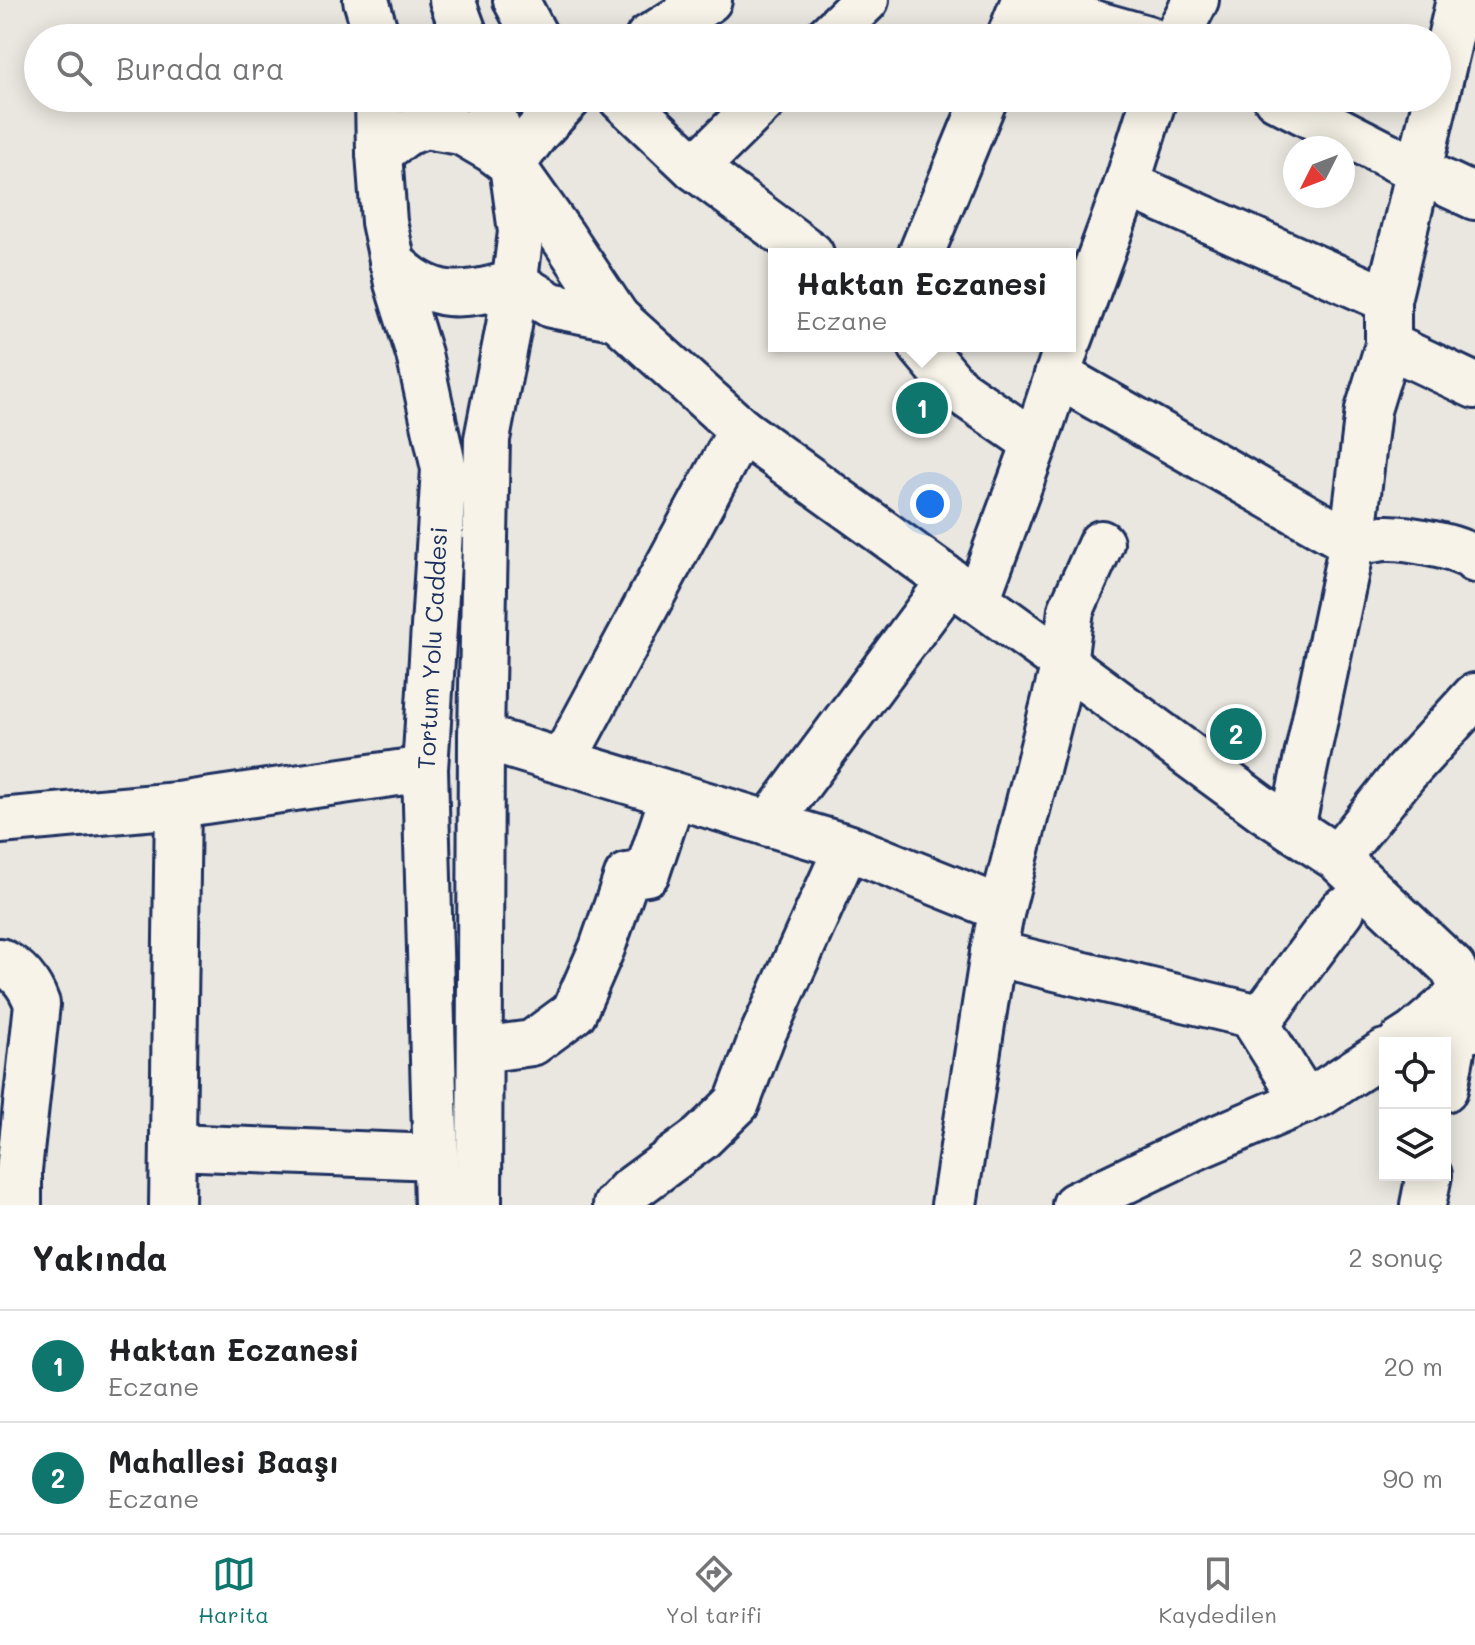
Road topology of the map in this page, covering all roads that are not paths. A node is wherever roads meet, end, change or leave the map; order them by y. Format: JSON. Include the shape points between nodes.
{"nodes":[{"id":1,"x":366,"y":0,"type":"edge"},
{"id":2,"x":452,"y":0,"type":"edge"},
{"id":3,"x":516,"y":0,"type":"edge"},
{"id":4,"x":709,"y":0,"type":"edge"},
{"id":5,"x":866,"y":0,"type":"edge"},
{"id":6,"x":1196,"y":0,"type":"edge"},
{"id":7,"x":1016,"y":14,"type":"edge"},
{"id":8,"x":373,"y":24,"type":"edge"},
{"id":9,"x":461,"y":24,"type":"edge"},
{"id":10,"x":529,"y":24,"type":"edge"},
{"id":11,"x":670,"y":24,"type":"edge"},
{"id":12,"x":841,"y":24,"type":"edge"},
{"id":13,"x":1071,"y":24,"type":"edge"},
{"id":14,"x":1183,"y":24,"type":"edge"},
{"id":15,"x":378,"y":112,"type":"edge"},
{"id":16,"x":491,"y":112,"type":"edge"},
{"id":17,"x":556,"y":112,"type":"edge"},
{"id":18,"x":636,"y":112,"type":"edge"},
{"id":19,"x":752,"y":112,"type":"edge"},
{"id":20,"x":979,"y":112,"type":"edge"},
{"id":21,"x":1150,"y":112,"type":"edge"},
{"id":22,"x":1303,"y":112,"type":"edge"},
{"id":23,"x":1432,"y":112,"type":"edge"},
{"id":24,"x":379,"y":153,"type":"junction"},
{"id":25,"x":512,"y":165,"type":"junction"},
{"id":26,"x":695,"y":168,"type":"junction"},
{"id":27,"x":1419,"y":171,"type":"junction"},
{"id":28,"x":1127,"y":184,"type":"junction"},
{"id":29,"x":1475,"y":197,"type":"edge"},
{"id":30,"x":803,"y":248,"type":"edge"},
{"id":31,"x":923,"y":248,"type":"edge"},
{"id":32,"x":392,"y":262,"type":"junction"},
{"id":33,"x":515,"y":283,"type":"junction"},
{"id":34,"x":1388,"y":300,"type":"junction"},
{"id":35,"x":617,"y":318,"type":"junction"},
{"id":36,"x":1076,"y":323,"type":"edge"},
{"id":37,"x":1388,"y":345,"type":"junction"},
{"id":38,"x":926,"y":352,"type":"edge"},
{"id":39,"x":1065,"y":353,"type":"edge"},
{"id":40,"x":1475,"y":386,"type":"edge"},
{"id":41,"x":741,"y":430,"type":"junction"},
{"id":42,"x":1035,"y":443,"type":"junction"},
{"id":43,"x":1101,"y":543,"type":"dead end"},
{"id":44,"x":1352,"y":543,"type":"junction"},
{"id":45,"x":1475,"y":560,"type":"edge"},
{"id":46,"x":964,"y":590,"type":"junction"},
{"id":47,"x":1064,"y":663,"type":"junction"},
{"id":48,"x":1475,"y":696,"type":"edge"},
{"id":49,"x":481,"y":737,"type":"junction"},
{"id":50,"x":563,"y":761,"type":"junction"},
{"id":51,"x":425,"y":769,"type":"junction"},
{"id":52,"x":673,"y":795,"type":"junction"},
{"id":53,"x":178,"y":805,"type":"junction"},
{"id":54,"x":0,"y":821,"type":"edge"},
{"id":55,"x":769,"y":824,"type":"junction"},
{"id":56,"x":1292,"y":828,"type":"junction"},
{"id":57,"x":847,"y":847,"type":"junction"},
{"id":58,"x":1337,"y":858,"type":"junction"},
{"id":59,"x":1002,"y":909,"type":"junction"},
{"id":60,"x":1342,"y":910,"type":"dead end"},
{"id":61,"x":993,"y":953,"type":"junction"},
{"id":62,"x":0,"y":961,"type":"edge"},
{"id":63,"x":1471,"y":1002,"type":"edge"},
{"id":64,"x":1257,"y":1024,"type":"junction"},
{"id":65,"x":1409,"y":1037,"type":"edge"},
{"id":66,"x":480,"y":1050,"type":"junction"},
{"id":67,"x":1379,"y":1056,"type":"edge"},
{"id":68,"x":1451,"y":1069,"type":"edge"},
{"id":69,"x":1305,"y":1101,"type":"junction"},
{"id":70,"x":173,"y":1147,"type":"junction"},
{"id":71,"x":436,"y":1157,"type":"junction"},
{"id":72,"x":1428,"y":1181,"type":"edge"},
{"id":73,"x":628,"y":1200,"type":"edge"},
{"id":74,"x":19,"y":1205,"type":"edge"},
{"id":75,"x":172,"y":1205,"type":"edge"},
{"id":76,"x":437,"y":1205,"type":"edge"},
{"id":77,"x":479,"y":1205,"type":"edge"},
{"id":78,"x":954,"y":1205,"type":"edge"},
{"id":79,"x":1075,"y":1205,"type":"edge"},
{"id":80,"x":1423,"y":1205,"type":"edge"}],
"edges":[{"from":1,"to":8,"type":"main road"},
{"from":2,"to":9,"type":"main road"},
{"from":3,"to":10,"type":"main road"},
{"from":4,"to":11,"type":"main road"},
{"from":5,"to":12,"type":"main road"},
{"from":6,"to":14,"type":"main road"},
{"from":7,"to":13,"type":"main road"},
{"from":15,"to":24,"type":"main road","name":"Tortum Yolu Caddesi"},
{"from":16,"to":25,"type":"main road","name":"Tortum Yolu Caddesi"},
{"from":17,"to":25,"type":"main road"},
{"from":18,"to":26,"type":"main road"},
{"from":19,"to":26,"type":"main road"},
{"from":20,"to":31,"type":"main road"},
{"from":21,"to":28,"type":"main road"},
{"from":22,"to":27,"type":"main road"},
{"from":23,"to":27,"type":"main road"},
{"from":24,"to":25,"type":"main road","via":[[425,126],[461,132]]},
{"from":24,"to":32,"type":"main road","name":"Tortum Yolu Caddesi"},
{"from":25,"to":33,"type":"main road","name":"Tortum Yolu Caddesi","via":[[521,232]]},
{"from":25,"to":35,"type":"main road"},
{"from":26,"to":30,"type":"main road"},
{"from":27,"to":29,"type":"main road"},
{"from":27,"to":34,"type":"main road"},
{"from":28,"to":34,"type":"main road"},
{"from":28,"to":36,"type":"main road"},
{"from":32,"to":33,"type":"main road","via":[[435,292],[482,292]]},
{"from":32,"to":51,"type":"main road","name":"Tortum Yolu Caddesi","via":[[444,469]]},
{"from":33,"to":35,"type":"main road","via":[[551,305]]},
{"from":33,"to":49,"type":"main road","name":"Tortum Yolu Caddesi","via":[[487,439]]},
{"from":34,"to":37,"type":"main road"},
{"from":35,"to":41,"type":"main road"},
{"from":37,"to":40,"type":"main road"},
{"from":37,"to":44,"type":"main road","via":[[1368,410]]},
{"from":38,"to":42,"type":"main road","via":[[958,390]]},
{"from":39,"to":42,"type":"main road"},
{"from":39,"to":44,"type":"main road"},
{"from":41,"to":46,"type":"main road"},
{"from":41,"to":50,"type":"main road"},
{"from":42,"to":46,"type":"main road"},
{"from":43,"to":47,"type":"main road","via":[[1071,610]]},
{"from":44,"to":45,"type":"main road","via":[[1387,538],[1424,542]]},
{"from":44,"to":56,"type":"main road"},
{"from":46,"to":47,"type":"main road"},
{"from":46,"to":55,"type":"main road"},
{"from":47,"to":56,"type":"main road"},
{"from":47,"to":59,"type":"main road"},
{"from":48,"to":58,"type":"main road"},
{"from":49,"to":50,"type":"main road"},
{"from":49,"to":66,"type":"main road","name":"Tortum Yolu Caddesi"},
{"from":50,"to":52,"type":"main road"},
{"from":51,"to":53,"type":"main road"},
{"from":51,"to":71,"type":"main road","name":"Tortum Yolu Caddesi"},
{"from":52,"to":55,"type":"main road"},
{"from":52,"to":66,"type":"main road","via":[[647,873],[627,876],[574,1012],[532,1043]]},
{"from":53,"to":54,"type":"main road"},
{"from":53,"to":70,"type":"main road"},
{"from":55,"to":57,"type":"main road"},
{"from":56,"to":58,"type":"main road"},
{"from":57,"to":59,"type":"main road"},
{"from":57,"to":73,"type":"main road","via":[[737,1103]]},
{"from":58,"to":63,"type":"main road","via":[[1453,968]]},
{"from":59,"to":61,"type":"main road"},
{"from":60,"to":64,"type":"main road"},
{"from":61,"to":64,"type":"main road","via":[[1251,1015]]},
{"from":61,"to":78,"type":"main road"},
{"from":62,"to":74,"type":"main road","via":[[28,983],[37,1004]]},
{"from":63,"to":65,"type":"main road"},
{"from":63,"to":68,"type":"main road"},
{"from":64,"to":69,"type":"main road"},
{"from":66,"to":77,"type":"main road","name":"Tortum Yolu Caddesi"},
{"from":67,"to":69,"type":"main road"},
{"from":69,"to":79,"type":"main road"},
{"from":70,"to":71,"type":"main road"},
{"from":70,"to":75,"type":"main road"},
{"from":71,"to":76,"type":"main road","name":"Tortum Yolu Caddesi"},
{"from":72,"to":80,"type":"main road"}]}
